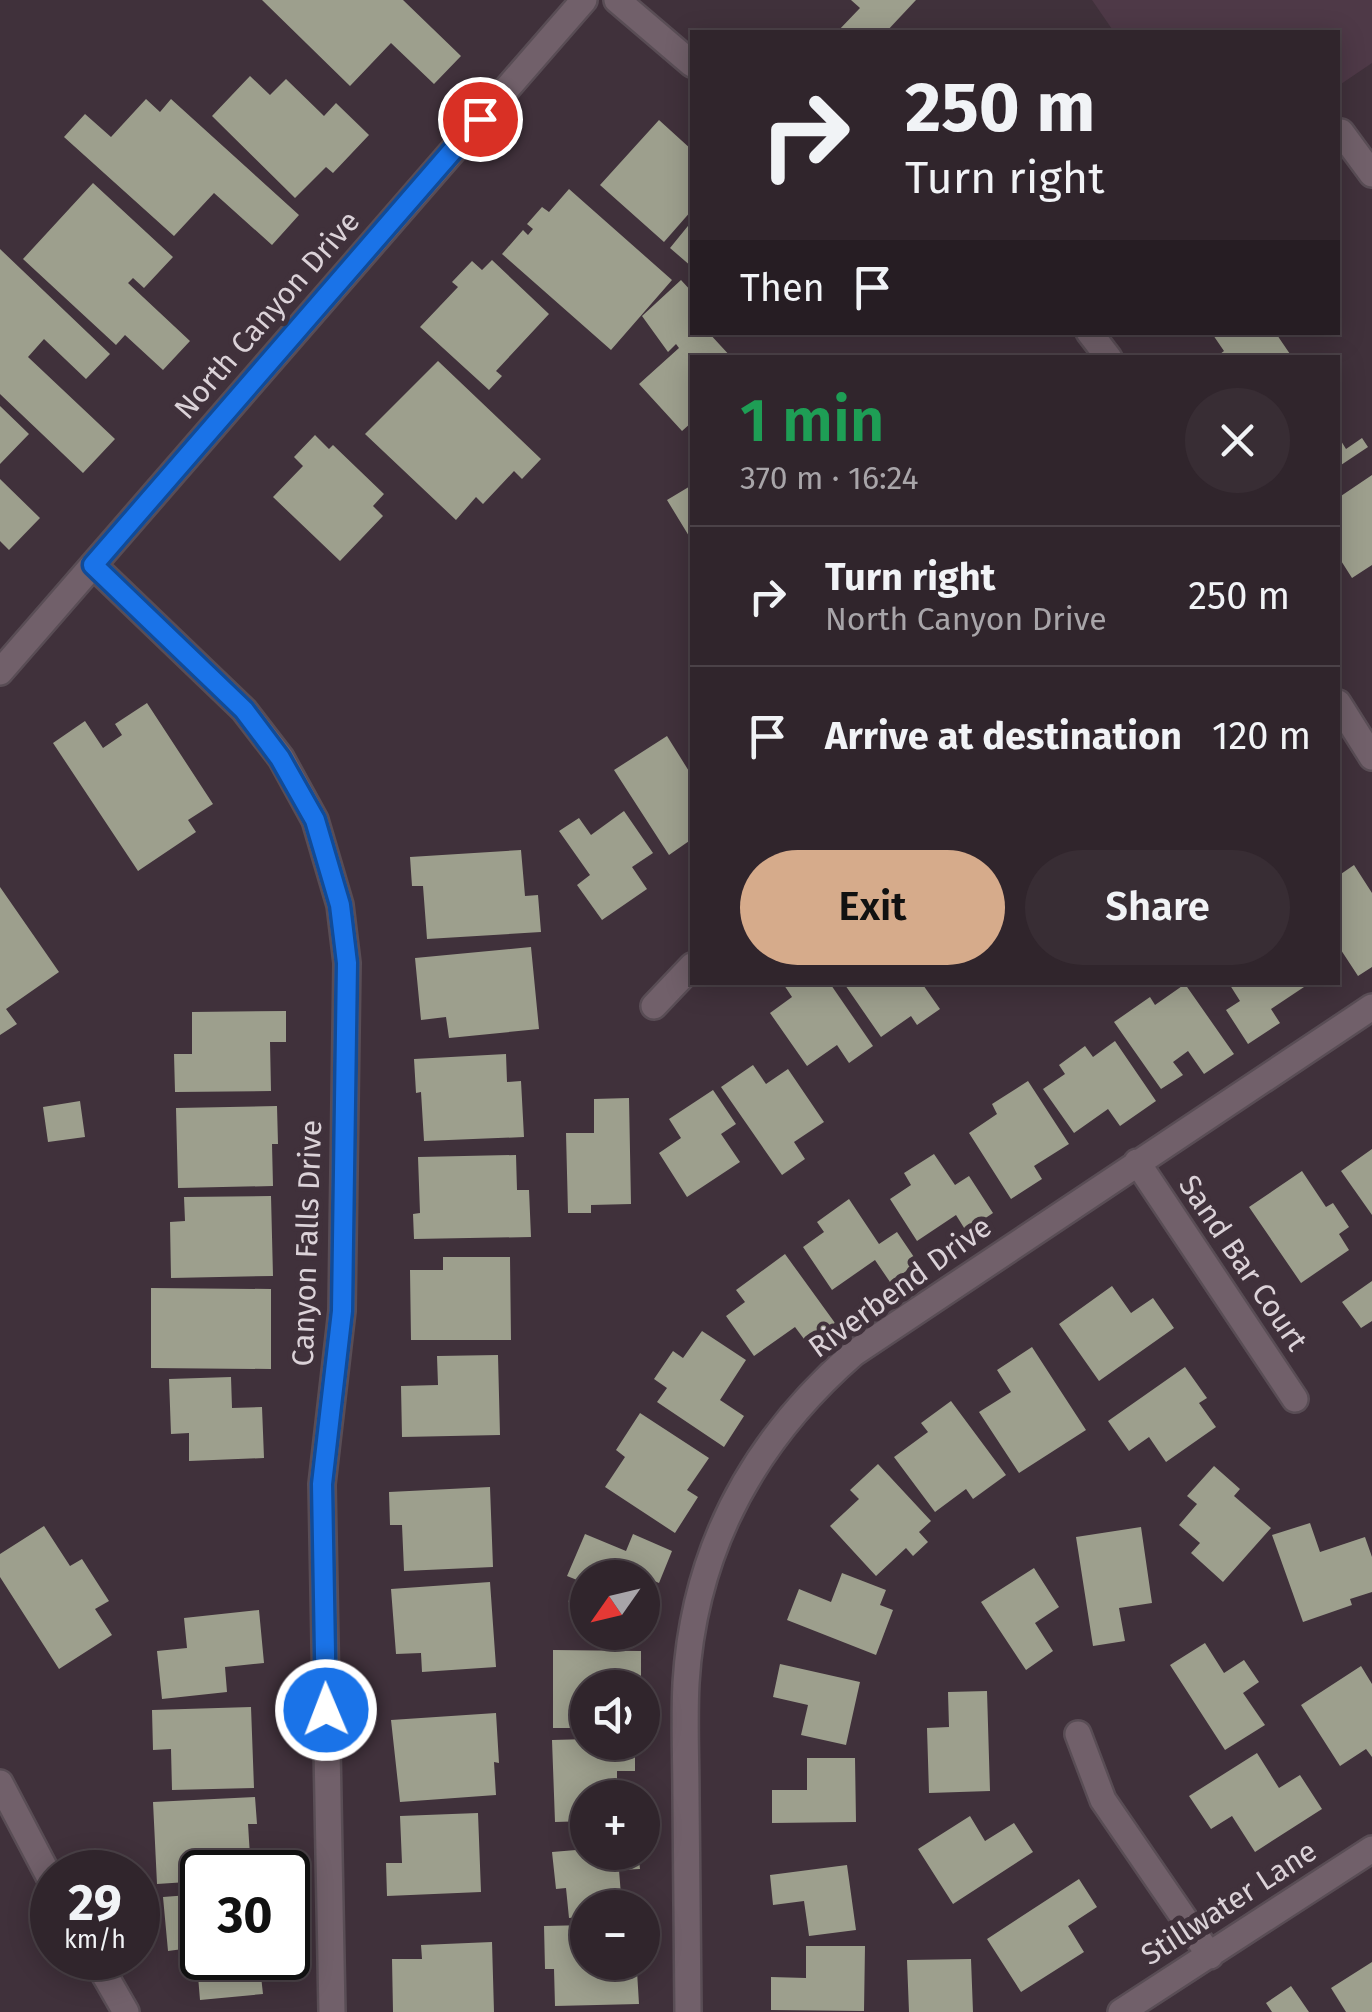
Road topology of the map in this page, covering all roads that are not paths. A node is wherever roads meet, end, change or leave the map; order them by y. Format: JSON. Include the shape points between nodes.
{"nodes":[{"id":1,"x":584,"y":0,"type":"edge"},
{"id":2,"x":617,"y":0,"type":"edge"},
{"id":3,"x":690,"y":62,"type":"edge"},
{"id":4,"x":1342,"y":132,"type":"dead end"},
{"id":5,"x":1372,"y":174,"type":"edge"},
{"id":6,"x":1090,"y":335,"type":"edge"},
{"id":7,"x":1107,"y":355,"type":"edge"},
{"id":8,"x":93,"y":565,"type":"junction"},
{"id":9,"x":0,"y":672,"type":"edge"},
{"id":10,"x":1340,"y":706,"type":"edge"},
{"id":11,"x":1372,"y":757,"type":"edge"},
{"id":12,"x":690,"y":968,"type":"edge"},
{"id":13,"x":654,"y":1006,"type":"dead end"},
{"id":14,"x":1372,"y":1007,"type":"edge"},
{"id":15,"x":1137,"y":1162,"type":"junction"},
{"id":16,"x":1295,"y":1399,"type":"dead end"},
{"id":17,"x":1078,"y":1734,"type":"dead end"},
{"id":18,"x":0,"y":1783,"type":"edge"},
{"id":19,"x":1372,"y":1849,"type":"edge"},
{"id":20,"x":35,"y":1850,"type":"edge"},
{"id":21,"x":1210,"y":1956,"type":"junction"},
{"id":22,"x":108,"y":1980,"type":"edge"},
{"id":23,"x":126,"y":2012,"type":"edge"},
{"id":24,"x":332,"y":2012,"type":"edge"},
{"id":25,"x":688,"y":2012,"type":"edge"},
{"id":26,"x":1121,"y":2012,"type":"edge"}],
"edges":[{"from":1,"to":8,"type":"street","name":"North Canyon Drive"},
{"from":2,"to":3,"type":"street"},
{"from":4,"to":5,"type":"street"},
{"from":6,"to":7,"type":"street"},
{"from":8,"to":9,"type":"street","name":"North Canyon Drive"},
{"from":8,"to":24,"type":"street","name":"Canyon Falls Drive","via":[[244,710],[280,758],[315,820],[340,905],[347,963],[342,1311],[322,1484]]},
{"from":10,"to":11,"type":"street"},
{"from":12,"to":13,"type":"street"},
{"from":14,"to":15,"type":"street","name":"Riverbend Drive"},
{"from":15,"to":16,"type":"street","name":"Sand Bar Court"},
{"from":15,"to":25,"type":"street","name":"Riverbend Drive","via":[[854,1353],[787,1419],[732,1504],[699,1595],[686,1684]]},
{"from":17,"to":21,"type":"street","via":[[1103,1800]]},
{"from":18,"to":20,"type":"street"},
{"from":19,"to":21,"type":"street","name":"Stillwater Lane"},
{"from":21,"to":26,"type":"street","name":"Stillwater Lane"},
{"from":22,"to":23,"type":"street"}]}
